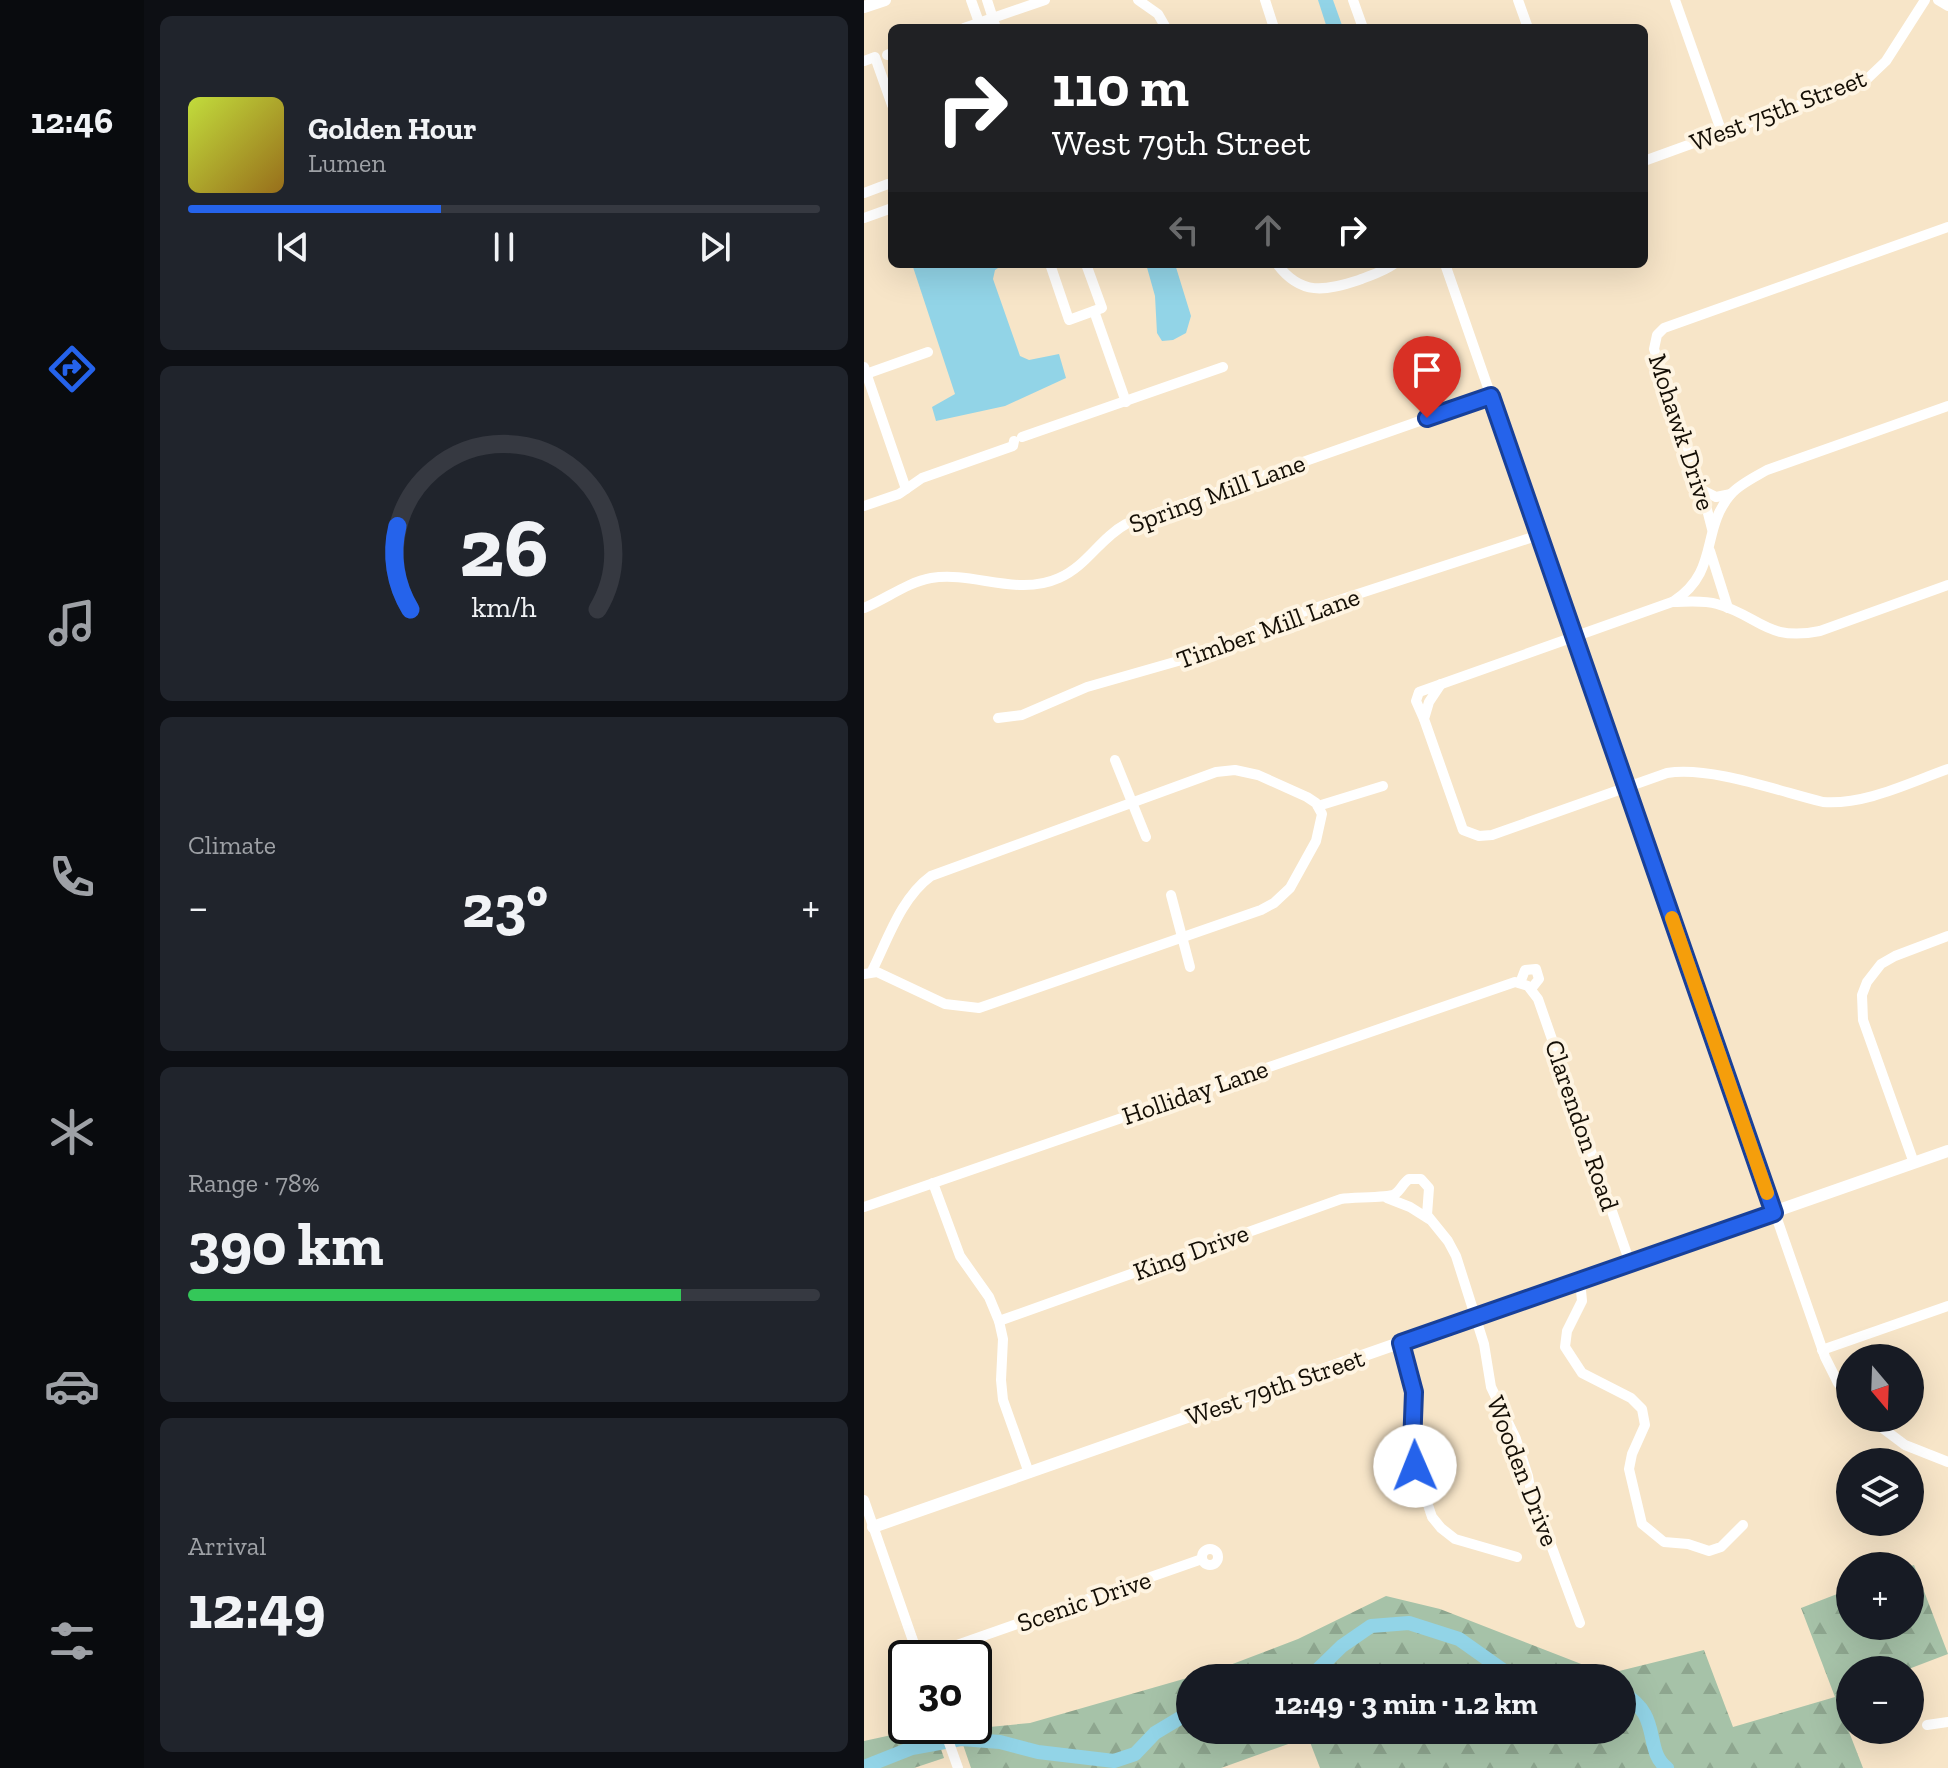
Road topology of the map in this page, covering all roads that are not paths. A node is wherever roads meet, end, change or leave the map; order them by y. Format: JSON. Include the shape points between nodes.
{"nodes":[{"id":1,"x":885,"y":0,"type":"edge"},
{"id":2,"x":971,"y":0,"type":"edge"},
{"id":3,"x":987,"y":0,"type":"edge"},
{"id":4,"x":1045,"y":0,"type":"edge"},
{"id":5,"x":1138,"y":0,"type":"edge"},
{"id":6,"x":1265,"y":0,"type":"edge"},
{"id":7,"x":1353,"y":0,"type":"edge"},
{"id":8,"x":1518,"y":0,"type":"edge"},
{"id":9,"x":1675,"y":0,"type":"edge"},
{"id":10,"x":1925,"y":0,"type":"edge"},
{"id":11,"x":1938,"y":0,"type":"edge"},
{"id":12,"x":1948,"y":6,"type":"edge"},
{"id":13,"x":864,"y":7,"type":"edge"},
{"id":14,"x":995,"y":23,"type":"edge"},
{"id":15,"x":980,"y":24,"type":"edge"},
{"id":16,"x":1164,"y":24,"type":"edge"},
{"id":17,"x":1273,"y":24,"type":"edge"},
{"id":18,"x":1362,"y":24,"type":"edge"},
{"id":19,"x":1527,"y":24,"type":"edge"},
{"id":20,"x":864,"y":61,"type":"edge"},
{"id":21,"x":888,"y":94,"type":"edge"},
{"id":22,"x":1722,"y":133,"type":"junction"},
{"id":23,"x":1648,"y":160,"type":"edge"},
{"id":24,"x":888,"y":184,"type":"dead end"},
{"id":25,"x":864,"y":193,"type":"edge"},
{"id":26,"x":888,"y":209,"type":"edge"},
{"id":27,"x":864,"y":218,"type":"edge"},
{"id":28,"x":1948,"y":227,"type":"edge"},
{"id":29,"x":1051,"y":268,"type":"edge"},
{"id":30,"x":1087,"y":268,"type":"edge"},
{"id":31,"x":1281,"y":268,"type":"edge"},
{"id":32,"x":1387,"y":268,"type":"edge"},
{"id":33,"x":1446,"y":268,"type":"edge"},
{"id":34,"x":1094,"y":311,"type":"junction"},
{"id":35,"x":928,"y":352,"type":"dead end"},
{"id":36,"x":1223,"y":367,"type":"dead end"},
{"id":37,"x":865,"y":370,"type":"edge"},
{"id":38,"x":1491,"y":396,"type":"junction"},
{"id":39,"x":1126,"y":402,"type":"junction"},
{"id":40,"x":1948,"y":406,"type":"edge"},
{"id":41,"x":906,"y":489,"type":"junction"},
{"id":42,"x":1702,"y":490,"type":"junction"},
{"id":43,"x":1731,"y":494,"type":"junction"},
{"id":44,"x":864,"y":506,"type":"edge"},
{"id":45,"x":1712,"y":529,"type":"junction"},
{"id":46,"x":1539,"y":535,"type":"junction"},
{"id":47,"x":1709,"y":549,"type":"junction"},
{"id":48,"x":1948,"y":585,"type":"edge"},
{"id":49,"x":1672,"y":602,"type":"junction"},
{"id":50,"x":864,"y":608,"type":"edge"},
{"id":51,"x":1728,"y":608,"type":"junction"},
{"id":52,"x":1575,"y":638,"type":"junction"},
{"id":53,"x":1441,"y":684,"type":"junction"},
{"id":54,"x":998,"y":718,"type":"dead end"},
{"id":55,"x":1424,"y":719,"type":"junction"},
{"id":56,"x":1115,"y":760,"type":"dead end"},
{"id":57,"x":1948,"y":769,"type":"edge"},
{"id":58,"x":1383,"y":786,"type":"dead end"},
{"id":59,"x":1627,"y":788,"type":"junction"},
{"id":60,"x":1132,"y":803,"type":"junction"},
{"id":61,"x":1319,"y":809,"type":"junction"},
{"id":62,"x":1146,"y":837,"type":"dead end"},
{"id":63,"x":1171,"y":895,"type":"dead end"},
{"id":64,"x":1182,"y":936,"type":"junction"},
{"id":65,"x":1948,"y":936,"type":"edge"},
{"id":66,"x":1190,"y":967,"type":"dead end"},
{"id":67,"x":868,"y":973,"type":"edge"},
{"id":68,"x":1526,"y":986,"type":"junction"},
{"id":69,"x":1948,"y":1151,"type":"edge"},
{"id":70,"x":1914,"y":1163,"type":"junction"},
{"id":71,"x":933,"y":1183,"type":"junction"},
{"id":72,"x":1385,"y":1198,"type":"junction"},
{"id":73,"x":864,"y":1207,"type":"edge"},
{"id":74,"x":1774,"y":1213,"type":"junction"},
{"id":75,"x":1429,"y":1219,"type":"junction"},
{"id":76,"x":1630,"y":1263,"type":"junction"},
{"id":77,"x":1580,"y":1280,"type":"junction"},
{"id":78,"x":1948,"y":1306,"type":"edge"},
{"id":79,"x":1476,"y":1317,"type":"junction"},
{"id":80,"x":999,"y":1321,"type":"junction"},
{"id":81,"x":1401,"y":1343,"type":"junction"},
{"id":82,"x":1822,"y":1350,"type":"junction"},
{"id":83,"x":1836,"y":1379,"type":"edge"},
{"id":84,"x":1888,"y":1432,"type":"edge"},
{"id":85,"x":1948,"y":1462,"type":"edge"},
{"id":86,"x":1029,"y":1473,"type":"junction"},
{"id":87,"x":864,"y":1500,"type":"edge"},
{"id":88,"x":1743,"y":1525,"type":"dead end"},
{"id":89,"x":873,"y":1527,"type":"junction"},
{"id":90,"x":1517,"y":1557,"type":"dead end"},
{"id":91,"x":1202,"y":1559,"type":"dead end"},
{"id":92,"x":1580,"y":1623,"type":"dead end"},
{"id":93,"x":914,"y":1640,"type":"edge"},
{"id":94,"x":971,"y":1640,"type":"edge"},
{"id":95,"x":1948,"y":1722,"type":"edge"},
{"id":96,"x":1927,"y":1725,"type":"dead end"},
{"id":97,"x":949,"y":1744,"type":"edge"},
{"id":98,"x":956,"y":1764,"type":"edge"}],
"edges":[{"from":1,"to":13,"type":"main road"},
{"from":2,"to":15,"type":"street"},
{"from":3,"to":14,"type":"street"},
{"from":4,"to":14,"type":"street"},
{"from":5,"to":16,"type":"street"},
{"from":6,"to":17,"type":"street"},
{"from":7,"to":18,"type":"street"},
{"from":8,"to":19,"type":"street"},
{"from":9,"to":22,"type":"street"},
{"from":10,"to":22,"type":"street","name":"West 75th Street","via":[[1886,61],[1868,79]]},
{"from":11,"to":12,"type":"street"},
{"from":20,"to":21,"type":"street","via":[[875,57]]},
{"from":22,"to":23,"type":"street","name":"West 75th Street"},
{"from":24,"to":25,"type":"street"},
{"from":26,"to":27,"type":"street"},
{"from":28,"to":42,"type":"street","name":"Mohawk Drive","via":[[1664,328],[1657,335],[1654,349]]},
{"from":29,"to":34,"type":"street","via":[[1069,320]]},
{"from":30,"to":34,"type":"street","via":[[1102,308]]},
{"from":31,"to":32,"type":"street","via":[[1301,285],[1323,289]]},
{"from":33,"to":38,"type":"street"},
{"from":34,"to":39,"type":"street"},
{"from":35,"to":37,"type":"street"},
{"from":36,"to":39,"type":"street"},
{"from":37,"to":41,"type":"street"},
{"from":38,"to":46,"type":"street"},
{"from":38,"to":50,"type":"street","name":"Spring Mill Lane","via":[[1126,524],[1059,578],[1021,586],[929,578]]},
{"from":39,"to":41,"type":"street","via":[[1018,439],[1013,446],[922,478]]},
{"from":40,"to":43,"type":"street","via":[[1767,470]]},
{"from":41,"to":44,"type":"street"},
{"from":42,"to":43,"type":"street","via":[[1716,497]]},
{"from":42,"to":45,"type":"street","name":"Mohawk Drive"},
{"from":43,"to":45,"type":"street"},
{"from":45,"to":47,"type":"street"},
{"from":46,"to":52,"type":"street"},
{"from":46,"to":54,"type":"street","name":"Timber Mill Lane","via":[[1278,620],[1206,653],[1087,687],[1022,715]]},
{"from":47,"to":49,"type":"street","via":[[1699,578]]},
{"from":47,"to":51,"type":"street"},
{"from":48,"to":51,"type":"street","via":[[1804,634],[1773,631]]},
{"from":49,"to":51,"type":"street"},
{"from":49,"to":52,"type":"street"},
{"from":52,"to":53,"type":"street"},
{"from":52,"to":59,"type":"street"},
{"from":53,"to":55,"type":"street"},
{"from":53,"to":55,"type":"street","via":[[1416,697]]},
{"from":55,"to":59,"type":"street","via":[[1463,830],[1479,836]]},
{"from":56,"to":60,"type":"street"},
{"from":57,"to":59,"type":"street","via":[[1838,803],[1693,771],[1667,773]]},
{"from":58,"to":61,"type":"street"},
{"from":59,"to":74,"type":"street"},
{"from":60,"to":61,"type":"street","via":[[1235,770],[1307,797]]},
{"from":60,"to":62,"type":"street"},
{"from":60,"to":67,"type":"street","via":[[931,876],[907,901]]},
{"from":61,"to":64,"type":"street","via":[[1321,824],[1313,848],[1280,899]]},
{"from":63,"to":64,"type":"street"},
{"from":64,"to":66,"type":"street"},
{"from":64,"to":67,"type":"street","via":[[979,1008],[936,1001]]},
{"from":65,"to":70,"type":"street","via":[[1878,967],[1863,992],[1863,1017]]},
{"from":68,"to":68,"type":"street","name":"Holliday Lane","via":[[1538,982],[1536,969],[1527,969]]},
{"from":68,"to":71,"type":"street","name":"Holliday Lane","via":[[1509,983]]},
{"from":68,"to":76,"type":"street","name":"Clarendon Road","via":[[1539,1001]]},
{"from":69,"to":70,"type":"main road","name":"West 79th Street"},
{"from":70,"to":74,"type":"main road","name":"West 79th Street"},
{"from":71,"to":73,"type":"street","name":"Holliday Lane"},
{"from":71,"to":80,"type":"street","via":[[960,1256]]},
{"from":72,"to":75,"type":"street","name":"King Drive"},
{"from":72,"to":75,"type":"street","name":"King Drive","via":[[1409,1179],[1421,1179],[1429,1188]]},
{"from":72,"to":80,"type":"street","name":"King Drive","via":[[1341,1199]]},
{"from":74,"to":76,"type":"main road","name":"West 79th Street"},
{"from":74,"to":82,"type":"street"},
{"from":75,"to":79,"type":"street","name":"King Drive","via":[[1452,1247]]},
{"from":76,"to":77,"type":"main road","name":"West 79th Street"},
{"from":77,"to":79,"type":"main road","name":"West 79th Street"},
{"from":77,"to":88,"type":"street","via":[[1582,1301],[1565,1347],[1582,1373],[1642,1409],[1645,1425],[1629,1469],[1642,1524],[1664,1542],[1709,1551],[1721,1547]]},
{"from":78,"to":82,"type":"street"},
{"from":79,"to":81,"type":"main road","name":"West 79th Street"},
{"from":79,"to":92,"type":"street","name":"Wooden Drive","via":[[1491,1387],[1516,1439],[1533,1506]]},
{"from":80,"to":86,"type":"street","via":[[1003,1400]]},
{"from":81,"to":86,"type":"main road","name":"West 79th Street"},
{"from":81,"to":90,"type":"street","via":[[1414,1392],[1415,1466],[1430,1514],[1455,1539]]},
{"from":82,"to":83,"type":"street"},
{"from":84,"to":85,"type":"street"},
{"from":86,"to":89,"type":"main road","name":"West 79th Street"},
{"from":87,"to":89,"type":"street"},
{"from":89,"to":93,"type":"street"},
{"from":91,"to":94,"type":"street","name":"Scenic Drive"},
{"from":95,"to":96,"type":"street"},
{"from":97,"to":98,"type":"street"}]}
